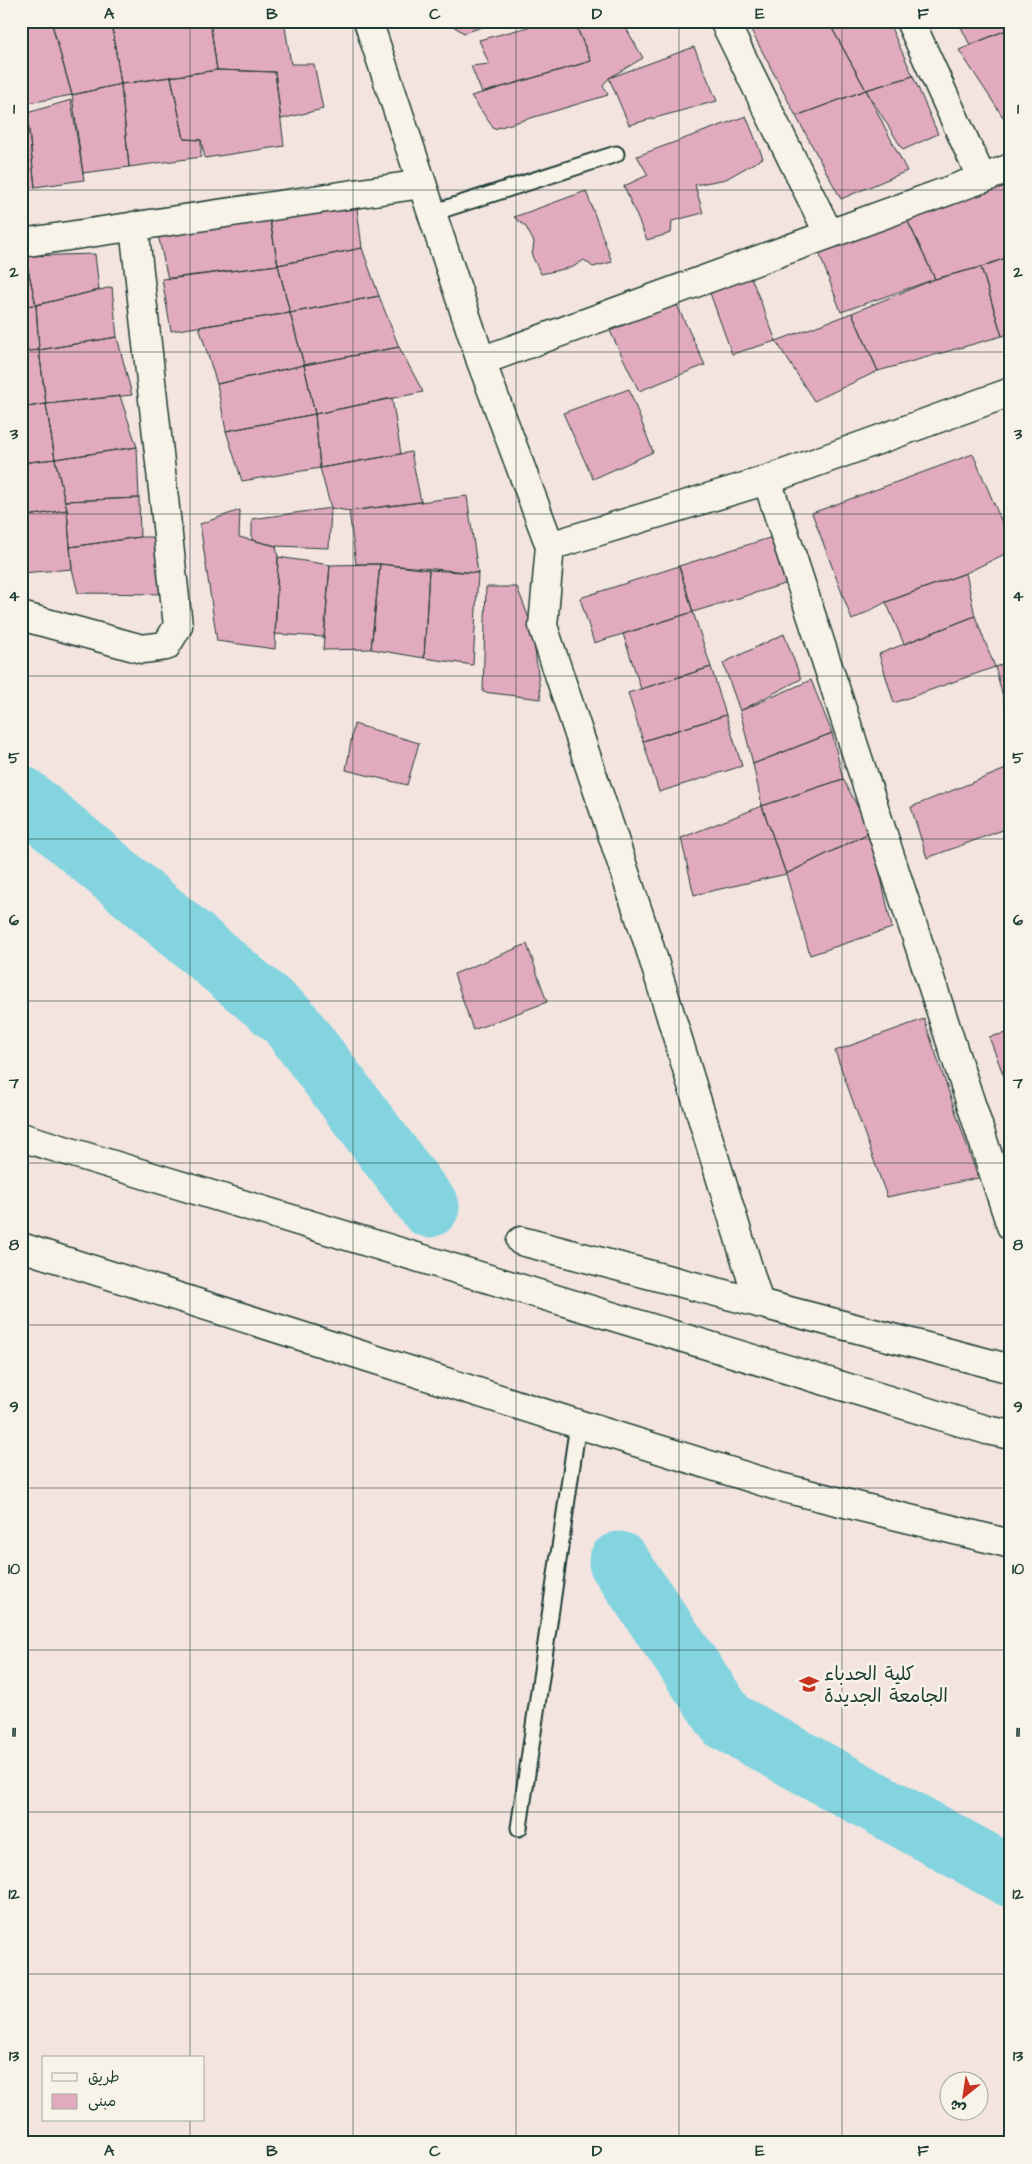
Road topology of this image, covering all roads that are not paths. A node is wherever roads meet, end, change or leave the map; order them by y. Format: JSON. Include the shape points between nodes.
{"nodes":[{"id":1,"x":368,"y":21,"type":"edge"},
{"id":2,"x":724,"y":21,"type":"edge"},
{"id":3,"x":910,"y":21,"type":"edge"},
{"id":4,"x":616,"y":154,"type":"dead end"},
{"id":5,"x":1011,"y":168,"type":"edge"},
{"id":6,"x":982,"y":178,"type":"junction"},
{"id":7,"x":422,"y":184,"type":"junction"},
{"id":8,"x":432,"y":213,"type":"junction"},
{"id":9,"x":134,"y":226,"type":"junction"},
{"id":10,"x":829,"y":234,"type":"junction"},
{"id":11,"x":21,"y":243,"type":"edge"},
{"id":12,"x":481,"y":361,"type":"junction"},
{"id":13,"x":1011,"y":392,"type":"edge"},
{"id":14,"x":767,"y":480,"type":"junction"},
{"id":15,"x":550,"y":546,"type":"junction"},
{"id":16,"x":21,"y":616,"type":"edge"},
{"id":17,"x":21,"y":1137,"type":"edge"},
{"id":18,"x":1011,"y":1226,"type":"edge"},
{"id":19,"x":521,"y":1241,"type":"dead end"},
{"id":20,"x":21,"y":1247,"type":"edge"},
{"id":21,"x":759,"y":1303,"type":"junction"},
{"id":22,"x":1011,"y":1369,"type":"edge"},
{"id":23,"x":578,"y":1424,"type":"junction"},
{"id":24,"x":1011,"y":1435,"type":"edge"},
{"id":25,"x":1011,"y":1544,"type":"edge"},
{"id":26,"x":519,"y":1828,"type":"dead end"}],
"edges":[{"from":1,"to":7,"type":"street"},
{"from":2,"to":10,"type":"street"},
{"from":3,"to":6,"type":"street"},
{"from":4,"to":8,"type":"lane"},
{"from":5,"to":6,"type":"street"},
{"from":6,"to":10,"type":"street"},
{"from":7,"to":8,"type":"street"},
{"from":7,"to":9,"type":"street"},
{"from":8,"to":12,"type":"street"},
{"from":9,"to":11,"type":"street"},
{"from":9,"to":16,"type":"street","via":[[178,626],[166,646],[142,650]]},
{"from":10,"to":12,"type":"street"},
{"from":12,"to":15,"type":"street"},
{"from":13,"to":14,"type":"street"},
{"from":14,"to":15,"type":"street"},
{"from":14,"to":18,"type":"street"},
{"from":15,"to":21,"type":"street","via":[[543,626],[649,945]]},
{"from":17,"to":24,"type":"street"},
{"from":19,"to":21,"type":"street"},
{"from":20,"to":23,"type":"street"},
{"from":21,"to":22,"type":"street"},
{"from":23,"to":25,"type":"street","via":[[780,1487]]},
{"from":23,"to":26,"type":"lane"}]}
